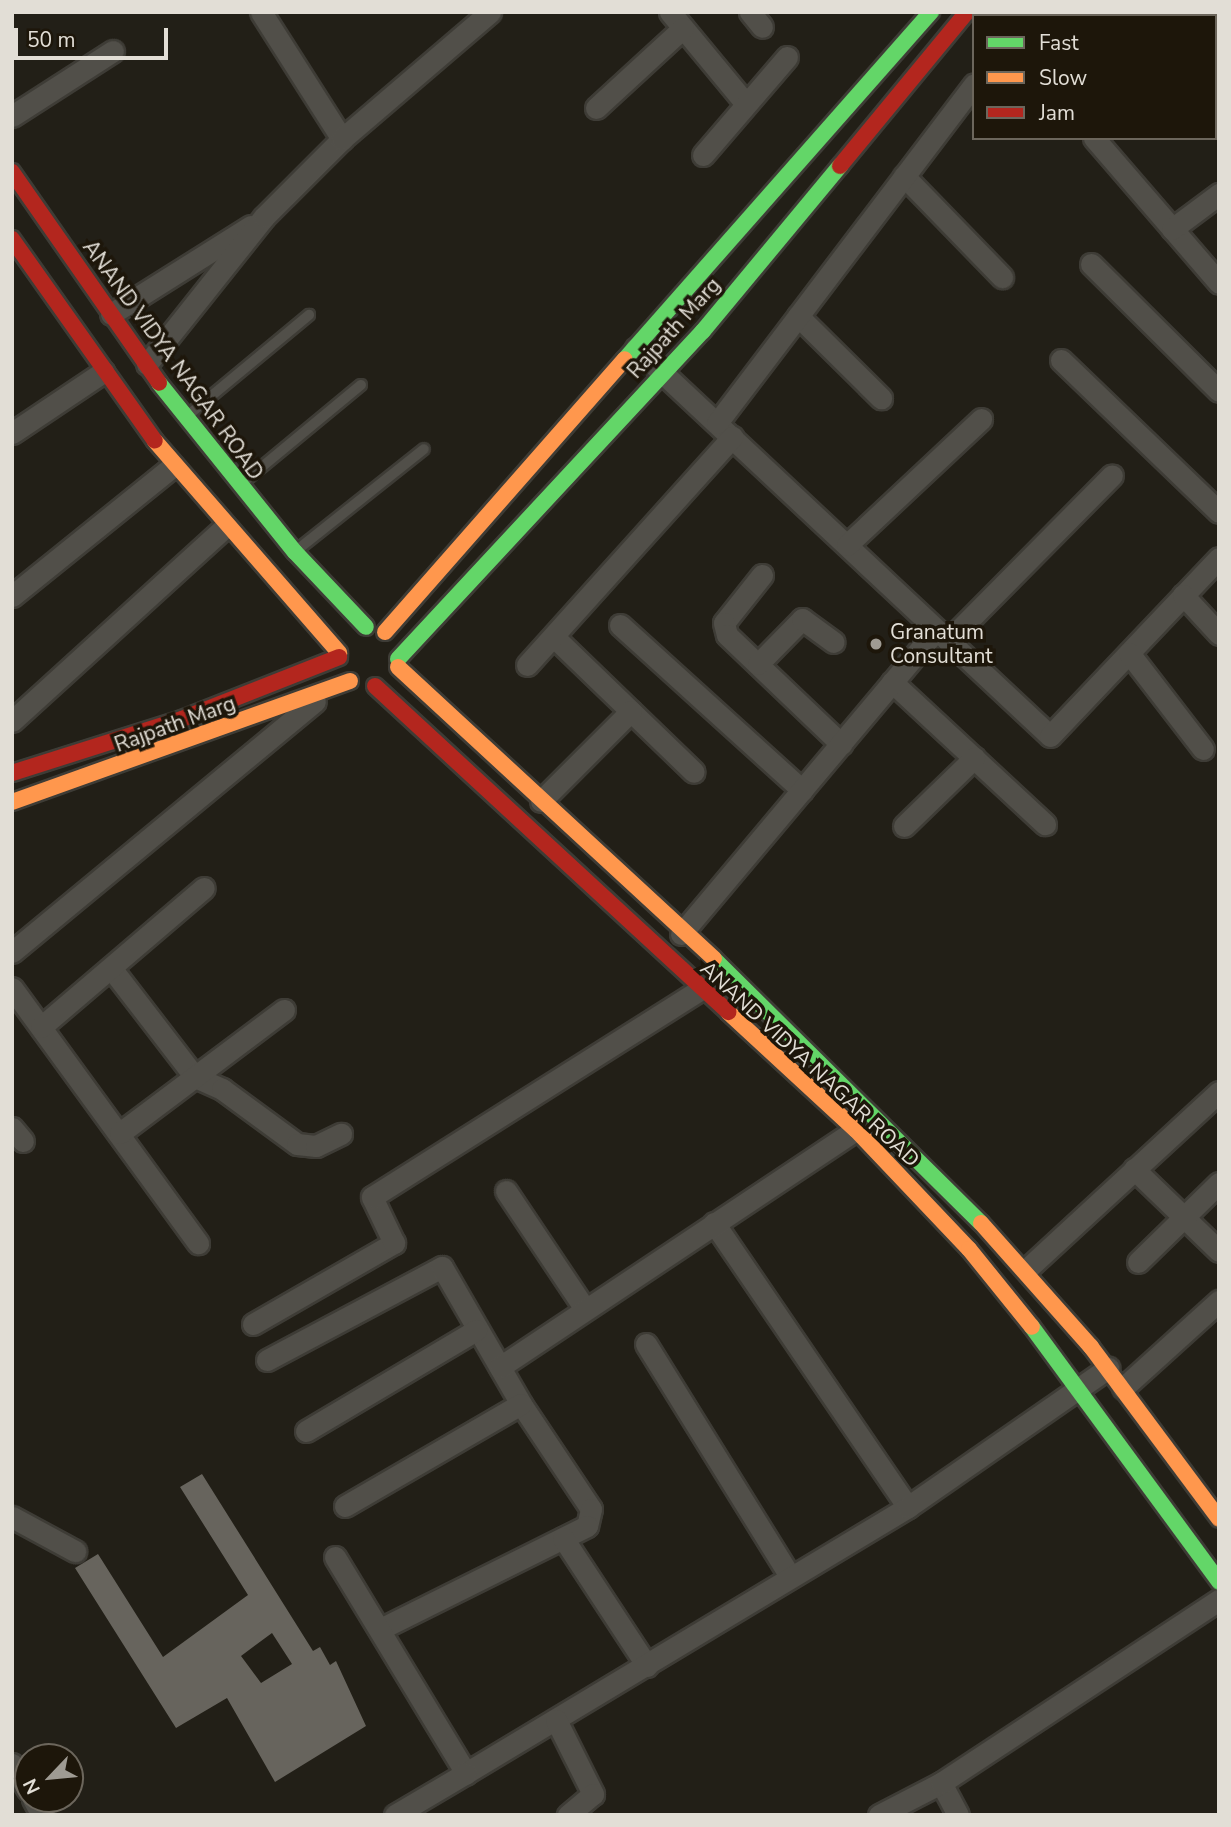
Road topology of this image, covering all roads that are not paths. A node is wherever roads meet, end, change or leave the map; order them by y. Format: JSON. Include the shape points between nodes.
{"nodes":[{"id":1,"x":261,"y":12,"type":"edge"},
{"id":2,"x":490,"y":12,"type":"edge"},
{"id":3,"x":931,"y":12,"type":"edge"},
{"id":4,"x":967,"y":12,"type":"edge"},
{"id":5,"x":676,"y":20,"type":"edge"},
{"id":6,"x":114,"y":51,"type":"dead end"},
{"id":7,"x":787,"y":57,"type":"dead end"},
{"id":8,"x":972,"y":87,"type":"edge"},
{"id":9,"x":746,"y":104,"type":"junction"},
{"id":10,"x":596,"y":108,"type":"dead end"},
{"id":11,"x":12,"y":116,"type":"edge"},
{"id":12,"x":342,"y":139,"type":"junction"},
{"id":13,"x":1096,"y":140,"type":"edge"},
{"id":14,"x":703,"y":155,"type":"dead end"},
{"id":15,"x":12,"y":172,"type":"edge"},
{"id":16,"x":904,"y":176,"type":"junction"},
{"id":17,"x":1219,"y":194,"type":"edge"},
{"id":18,"x":264,"y":217,"type":"junction"},
{"id":19,"x":1172,"y":229,"type":"junction"},
{"id":20,"x":12,"y":239,"type":"edge"},
{"id":21,"x":1091,"y":264,"type":"dead end"},
{"id":22,"x":1002,"y":277,"type":"dead end"},
{"id":23,"x":1219,"y":283,"type":"edge"},
{"id":24,"x":111,"y":314,"type":"junction"},
{"id":25,"x":309,"y":315,"type":"dead end"},
{"id":26,"x":798,"y":316,"type":"junction"},
{"id":27,"x":636,"y":348,"type":"junction"},
{"id":28,"x":1061,"y":360,"type":"dead end"},
{"id":29,"x":147,"y":364,"type":"junction"},
{"id":30,"x":103,"y":372,"type":"junction"},
{"id":31,"x":663,"y":372,"type":"junction"},
{"id":32,"x":361,"y":385,"type":"dead end"},
{"id":33,"x":1219,"y":391,"type":"edge"},
{"id":34,"x":881,"y":398,"type":"dead end"},
{"id":35,"x":184,"y":419,"type":"junction"},
{"id":36,"x":982,"y":419,"type":"dead end"},
{"id":37,"x":725,"y":430,"type":"junction"},
{"id":38,"x":12,"y":433,"type":"edge"},
{"id":39,"x":425,"y":449,"type":"dead end"},
{"id":40,"x":173,"y":466,"type":"junction"},
{"id":41,"x":1112,"y":475,"type":"dead end"},
{"id":42,"x":238,"y":486,"type":"junction"},
{"id":43,"x":1219,"y":512,"type":"edge"},
{"id":44,"x":224,"y":528,"type":"junction"},
{"id":45,"x":847,"y":545,"type":"junction"},
{"id":46,"x":295,"y":552,"type":"junction"},
{"id":47,"x":1219,"y":558,"type":"edge"},
{"id":48,"x":762,"y":575,"type":"dead end"},
{"id":49,"x":12,"y":596,"type":"edge"},
{"id":50,"x":1183,"y":596,"type":"junction"},
{"id":51,"x":620,"y":625,"type":"dead end"},
{"id":52,"x":366,"y":627,"type":"junction"},
{"id":53,"x":385,"y":632,"type":"junction"},
{"id":54,"x":1219,"y":634,"type":"edge"},
{"id":55,"x":942,"y":636,"type":"junction"},
{"id":56,"x":554,"y":637,"type":"junction"},
{"id":57,"x":834,"y":642,"type":"dead end"},
{"id":58,"x":1129,"y":653,"type":"junction"},
{"id":59,"x":339,"y":655,"type":"junction"},
{"id":60,"x":398,"y":663,"type":"junction"},
{"id":61,"x":527,"y":664,"type":"dead end"},
{"id":62,"x":758,"y":664,"type":"junction"},
{"id":63,"x":892,"y":682,"type":"junction"},
{"id":64,"x":342,"y":684,"type":"junction"},
{"id":65,"x":375,"y":686,"type":"junction"},
{"id":66,"x":631,"y":711,"type":"junction"},
{"id":67,"x":12,"y":721,"type":"edge"},
{"id":68,"x":841,"y":744,"type":"junction"},
{"id":69,"x":1203,"y":749,"type":"dead end"},
{"id":70,"x":974,"y":758,"type":"junction"},
{"id":71,"x":694,"y":772,"type":"dead end"},
{"id":72,"x":12,"y":773,"type":"edge"},
{"id":73,"x":802,"y":790,"type":"junction"},
{"id":74,"x":541,"y":801,"type":"junction"},
{"id":75,"x":12,"y":802,"type":"edge"},
{"id":76,"x":1045,"y":824,"type":"dead end"},
{"id":77,"x":904,"y":826,"type":"dead end"},
{"id":78,"x":204,"y":888,"type":"dead end"},
{"id":79,"x":681,"y":934,"type":"junction"},
{"id":80,"x":12,"y":952,"type":"edge"},
{"id":81,"x":111,"y":968,"type":"junction"},
{"id":82,"x":12,"y":988,"type":"edge"},
{"id":83,"x":700,"y":990,"type":"junction"},
{"id":84,"x":284,"y":1010,"type":"dead end"},
{"id":85,"x":41,"y":1027,"type":"junction"},
{"id":86,"x":195,"y":1077,"type":"junction"},
{"id":87,"x":1219,"y":1092,"type":"edge"},
{"id":88,"x":856,"y":1130,"type":"junction"},
{"id":89,"x":120,"y":1133,"type":"junction"},
{"id":90,"x":341,"y":1134,"type":"dead end"},
{"id":91,"x":1134,"y":1169,"type":"junction"},
{"id":92,"x":1219,"y":1183,"type":"edge"},
{"id":93,"x":506,"y":1191,"type":"dead end"},
{"id":94,"x":1181,"y":1220,"type":"junction"},
{"id":95,"x":714,"y":1223,"type":"junction"},
{"id":96,"x":198,"y":1243,"type":"dead end"},
{"id":97,"x":1218,"y":1249,"type":"edge"},
{"id":98,"x":1138,"y":1262,"type":"dead end"},
{"id":99,"x":1027,"y":1269,"type":"junction"},
{"id":100,"x":1219,"y":1301,"type":"edge"},
{"id":101,"x":585,"y":1309,"type":"junction"},
{"id":102,"x":253,"y":1324,"type":"dead end"},
{"id":103,"x":476,"y":1330,"type":"junction"},
{"id":104,"x":646,"y":1345,"type":"dead end"},
{"id":105,"x":267,"y":1360,"type":"dead end"},
{"id":106,"x":500,"y":1367,"type":"junction"},
{"id":107,"x":1108,"y":1368,"type":"junction"},
{"id":108,"x":1081,"y":1386,"type":"junction"},
{"id":109,"x":1124,"y":1388,"type":"junction"},
{"id":110,"x":521,"y":1404,"type":"junction"},
{"id":111,"x":306,"y":1431,"type":"dead end"},
{"id":112,"x":345,"y":1506,"type":"dead end"},
{"id":113,"x":908,"y":1507,"type":"junction"},
{"id":114,"x":12,"y":1517,"type":"edge"},
{"id":115,"x":1219,"y":1519,"type":"edge"},
{"id":116,"x":562,"y":1538,"type":"junction"},
{"id":117,"x":75,"y":1551,"type":"dead end"},
{"id":118,"x":335,"y":1557,"type":"dead end"},
{"id":119,"x":790,"y":1576,"type":"junction"},
{"id":120,"x":1219,"y":1582,"type":"edge"},
{"id":121,"x":1219,"y":1600,"type":"edge"},
{"id":122,"x":382,"y":1628,"type":"junction"},
{"id":123,"x":647,"y":1666,"type":"junction"},
{"id":124,"x":555,"y":1720,"type":"junction"},
{"id":125,"x":466,"y":1773,"type":"junction"},
{"id":126,"x":941,"y":1783,"type":"junction"},
{"id":127,"x":424,"y":1807,"type":"edge"},
{"id":128,"x":395,"y":1815,"type":"edge"},
{"id":129,"x":568,"y":1815,"type":"edge"},
{"id":130,"x":879,"y":1815,"type":"edge"},
{"id":131,"x":958,"y":1815,"type":"edge"}],
"edges":[{"from":1,"to":12,"type":"street"},
{"from":2,"to":12,"type":"street"},
{"from":3,"to":27,"type":"main road","name":"Rajpath Marg"},
{"from":4,"to":31,"type":"main road","name":"Rajpath Marg","via":[[703,331]]},
{"from":5,"to":9,"type":"street"},
{"from":5,"to":10,"type":"street"},
{"from":6,"to":11,"type":"street"},
{"from":7,"to":9,"type":"street"},
{"from":8,"to":16,"type":"street"},
{"from":9,"to":14,"type":"street"},
{"from":12,"to":18,"type":"street"},
{"from":13,"to":19,"type":"street"},
{"from":15,"to":24,"type":"main road","name":"ANAND VIDYA NAGAR ROAD"},
{"from":16,"to":22,"type":"street"},
{"from":16,"to":26,"type":"street"},
{"from":17,"to":19,"type":"street"},
{"from":18,"to":24,"type":"street"},
{"from":18,"to":29,"type":"street"},
{"from":19,"to":23,"type":"street"},
{"from":20,"to":30,"type":"main road"},
{"from":21,"to":33,"type":"street"},
{"from":24,"to":29,"type":"main road","name":"ANAND VIDYA NAGAR ROAD"},
{"from":25,"to":35,"type":"lane"},
{"from":26,"to":34,"type":"street"},
{"from":26,"to":37,"type":"street"},
{"from":27,"to":31,"type":"street"},
{"from":27,"to":53,"type":"main road","name":"Rajpath Marg"},
{"from":28,"to":43,"type":"street"},
{"from":29,"to":35,"type":"main road","name":"ANAND VIDYA NAGAR ROAD"},
{"from":30,"to":38,"type":"street"},
{"from":30,"to":40,"type":"main road"},
{"from":31,"to":37,"type":"street"},
{"from":31,"to":60,"type":"main road","name":"Rajpath Marg"},
{"from":32,"to":42,"type":"lane"},
{"from":35,"to":42,"type":"main road","name":"ANAND VIDYA NAGAR ROAD"},
{"from":36,"to":45,"type":"street"},
{"from":37,"to":45,"type":"street"},
{"from":37,"to":56,"type":"street"},
{"from":39,"to":46,"type":"lane"},
{"from":40,"to":44,"type":"main road"},
{"from":40,"to":49,"type":"street"},
{"from":41,"to":55,"type":"street"},
{"from":42,"to":46,"type":"main road","name":"ANAND VIDYA NAGAR ROAD"},
{"from":44,"to":59,"type":"main road"},
{"from":44,"to":67,"type":"street"},
{"from":45,"to":55,"type":"street"},
{"from":46,"to":52,"type":"main road","name":"ANAND VIDYA NAGAR ROAD"},
{"from":47,"to":50,"type":"street"},
{"from":48,"to":62,"type":"street","via":[[724,623],[727,635]]},
{"from":50,"to":54,"type":"street"},
{"from":50,"to":58,"type":"street"},
{"from":51,"to":73,"type":"street"},
{"from":52,"to":53,"type":"main road"},
{"from":52,"to":59,"type":"main road","via":[[346,636]]},
{"from":53,"to":60,"type":"main road","via":[[399,649]]},
{"from":55,"to":58,"type":"street","via":[[1050,736]]},
{"from":55,"to":63,"type":"street"},
{"from":56,"to":61,"type":"street"},
{"from":56,"to":66,"type":"street"},
{"from":57,"to":62,"type":"street","via":[[802,620]]},
{"from":58,"to":69,"type":"street"},
{"from":59,"to":64,"type":"main road"},
{"from":59,"to":72,"type":"main road","name":"Rajpath Marg","via":[[182,719]]},
{"from":60,"to":65,"type":"main road","via":[[388,681]]},
{"from":60,"to":74,"type":"main road","name":"ANAND VIDYA NAGAR ROAD"},
{"from":62,"to":68,"type":"street"},
{"from":63,"to":68,"type":"street"},
{"from":63,"to":70,"type":"street"},
{"from":64,"to":65,"type":"main road"},
{"from":64,"to":75,"type":"main road","name":"Rajpath Marg","via":[[160,753]]},
{"from":64,"to":80,"type":"street"},
{"from":65,"to":83,"type":"main road","name":"ANAND VIDYA NAGAR ROAD"},
{"from":66,"to":71,"type":"street"},
{"from":66,"to":74,"type":"street"},
{"from":68,"to":73,"type":"street"},
{"from":70,"to":76,"type":"street"},
{"from":70,"to":77,"type":"street"},
{"from":73,"to":79,"type":"street"},
{"from":74,"to":79,"type":"main road","name":"ANAND VIDYA NAGAR ROAD"},
{"from":78,"to":81,"type":"street"},
{"from":79,"to":99,"type":"main road","name":"ANAND VIDYA NAGAR ROAD","via":[[881,1119]]},
{"from":81,"to":85,"type":"street"},
{"from":81,"to":86,"type":"street"},
{"from":82,"to":85,"type":"street"},
{"from":83,"to":88,"type":"main road","name":"ANAND VIDYA NAGAR ROAD"},
{"from":83,"to":102,"type":"street","via":[[372,1197],[394,1243]]},
{"from":84,"to":86,"type":"street"},
{"from":85,"to":89,"type":"street"},
{"from":86,"to":89,"type":"street"},
{"from":86,"to":90,"type":"street","via":[[222,1089],[297,1144],[316,1146]]},
{"from":87,"to":91,"type":"street"},
{"from":88,"to":95,"type":"street"},
{"from":88,"to":108,"type":"main road","name":"ANAND VIDYA NAGAR ROAD","via":[[969,1249]]},
{"from":89,"to":96,"type":"street"},
{"from":91,"to":94,"type":"street"},
{"from":91,"to":99,"type":"street"},
{"from":92,"to":94,"type":"street"},
{"from":93,"to":101,"type":"street"},
{"from":94,"to":97,"type":"street"},
{"from":94,"to":98,"type":"street"},
{"from":95,"to":101,"type":"street"},
{"from":95,"to":113,"type":"street"},
{"from":99,"to":107,"type":"main road","name":"ANAND VIDYA NAGAR ROAD"},
{"from":100,"to":109,"type":"street"},
{"from":101,"to":106,"type":"street"},
{"from":103,"to":105,"type":"street","via":[[442,1267]]},
{"from":103,"to":106,"type":"street"},
{"from":103,"to":111,"type":"street"},
{"from":104,"to":119,"type":"street"},
{"from":106,"to":110,"type":"street"},
{"from":107,"to":108,"type":"street"},
{"from":107,"to":109,"type":"main road","name":"ANAND VIDYA NAGAR ROAD"},
{"from":108,"to":113,"type":"street"},
{"from":108,"to":120,"type":"main road","name":"ANAND VIDYA NAGAR ROAD"},
{"from":109,"to":115,"type":"main road","name":"ANAND VIDYA NAGAR ROAD"},
{"from":110,"to":112,"type":"street"},
{"from":110,"to":116,"type":"street","via":[[591,1509],[587,1526]]},
{"from":113,"to":119,"type":"street"},
{"from":114,"to":117,"type":"street"},
{"from":116,"to":122,"type":"street"},
{"from":116,"to":123,"type":"street"},
{"from":118,"to":122,"type":"street"},
{"from":119,"to":123,"type":"street"},
{"from":121,"to":126,"type":"street"},
{"from":122,"to":125,"type":"street"},
{"from":123,"to":124,"type":"street"},
{"from":124,"to":125,"type":"street"},
{"from":124,"to":129,"type":"street","via":[[593,1794]]},
{"from":125,"to":127,"type":"street"},
{"from":126,"to":130,"type":"street"},
{"from":126,"to":131,"type":"street"},
{"from":127,"to":128,"type":"street"}]}
